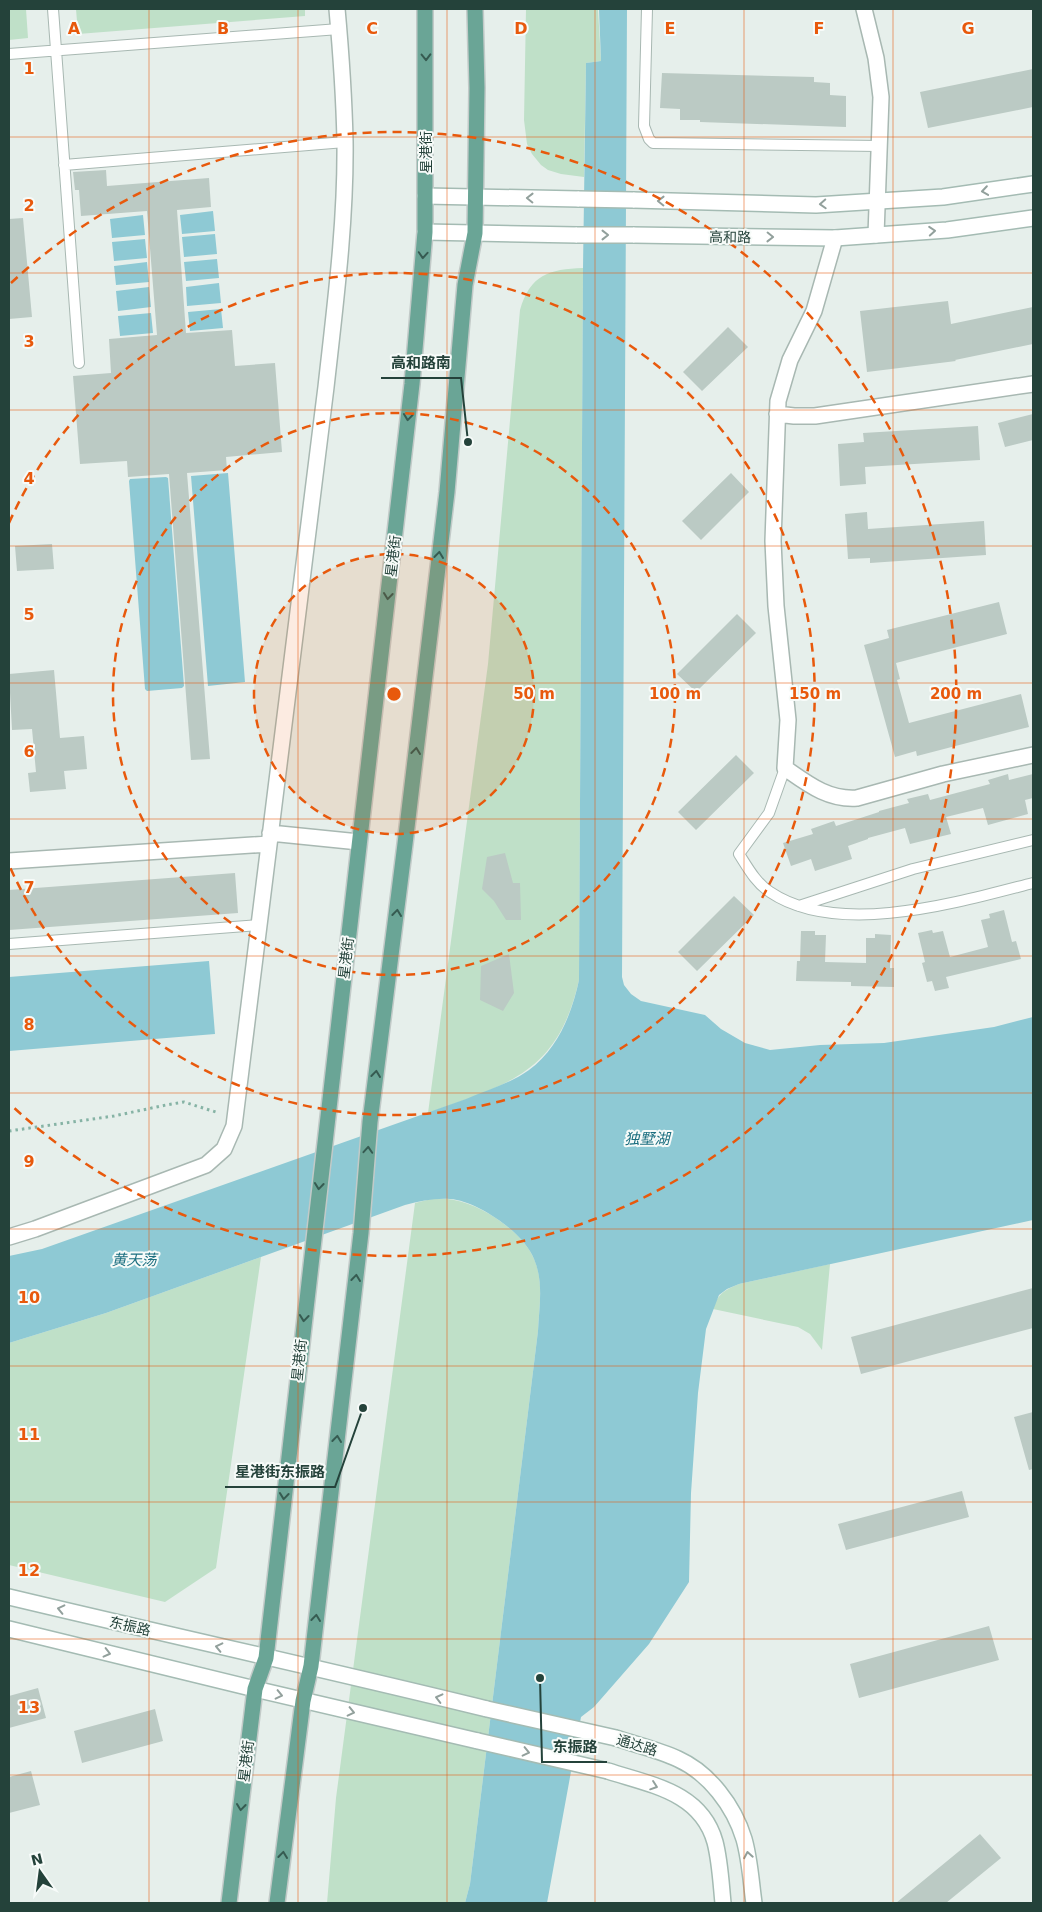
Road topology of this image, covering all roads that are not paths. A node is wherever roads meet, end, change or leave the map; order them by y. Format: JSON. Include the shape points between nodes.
{"nodes":[{"id":1,"x":53,"y":9,"type":"edge"},
{"id":2,"x":338,"y":9,"type":"edge"},
{"id":3,"x":425,"y":9,"type":"edge"},
{"id":4,"x":475,"y":9,"type":"edge"},
{"id":5,"x":647,"y":9,"type":"edge"},
{"id":6,"x":864,"y":9,"type":"edge"},
{"id":7,"x":339,"y":29,"type":"junction"},
{"id":8,"x":56,"y":51,"type":"junction"},
{"id":9,"x":9,"y":54,"type":"edge"},
{"id":10,"x":345,"y":142,"type":"junction"},
{"id":11,"x":879,"y":146,"type":"junction"},
{"id":12,"x":64,"y":165,"type":"junction"},
{"id":13,"x":1033,"y":184,"type":"edge"},
{"id":14,"x":425,"y":196,"type":"junction"},
{"id":15,"x":477,"y":197,"type":"junction"},
{"id":16,"x":876,"y":201,"type":"junction"},
{"id":17,"x":1033,"y":218,"type":"edge"},
{"id":18,"x":425,"y":232,"type":"junction"},
{"id":19,"x":475,"y":233,"type":"junction"},
{"id":20,"x":876,"y":235,"type":"junction"},
{"id":21,"x":835,"y":238,"type":"junction"},
{"id":22,"x":78,"y":363,"type":"dead end"},
{"id":23,"x":1033,"y":384,"type":"edge"},
{"id":24,"x":777,"y":414,"type":"junction"},
{"id":25,"x":1033,"y":755,"type":"edge"},
{"id":26,"x":785,"y":768,"type":"junction"},
{"id":27,"x":270,"y":839,"type":"junction"},
{"id":28,"x":1033,"y":840,"type":"edge"},
{"id":29,"x":360,"y":842,"type":"junction"},
{"id":30,"x":9,"y":861,"type":"edge"},
{"id":31,"x":1033,"y":883,"type":"edge"},
{"id":32,"x":799,"y":906,"type":"junction"},
{"id":33,"x":258,"y":925,"type":"junction"},
{"id":34,"x":9,"y":944,"type":"edge"},
{"id":35,"x":9,"y":1236,"type":"edge"},
{"id":36,"x":9,"y":1597,"type":"edge"},
{"id":37,"x":9,"y":1629,"type":"edge"},
{"id":38,"x":266,"y":1658,"type":"junction"},
{"id":39,"x":311,"y":1666,"type":"junction"},
{"id":40,"x":255,"y":1689,"type":"junction"},
{"id":41,"x":303,"y":1701,"type":"junction"},
{"id":42,"x":229,"y":1903,"type":"edge"},
{"id":43,"x":277,"y":1903,"type":"edge"},
{"id":44,"x":723,"y":1903,"type":"edge"},
{"id":45,"x":754,"y":1903,"type":"edge"}],
"edges":[{"from":1,"to":8,"type":"lane"},
{"from":2,"to":7,"type":"street"},
{"from":3,"to":14,"type":"main road","name":"星港街","one_way":true},
{"from":4,"to":15,"type":"main road"},
{"from":5,"to":11,"type":"lane","via":[[644,126],[653,142]]},
{"from":6,"to":11,"type":"street","via":[[879,78]]},
{"from":7,"to":8,"type":"lane"},
{"from":7,"to":10,"type":"street"},
{"from":8,"to":9,"type":"lane"},
{"from":8,"to":12,"type":"lane"},
{"from":10,"to":12,"type":"lane"},
{"from":10,"to":27,"type":"street","via":[[341,242],[330,358]]},
{"from":11,"to":16,"type":"street"},
{"from":12,"to":22,"type":"lane"},
{"from":13,"to":16,"type":"street","one_way":true,"via":[[943,197]]},
{"from":14,"to":15,"type":"street"},
{"from":14,"to":18,"type":"main road","name":"星港街"},
{"from":16,"to":15,"type":"street","one_way":true,"bridge":true,"via":[[816,205]]},
{"from":15,"to":19,"type":"main road"},
{"from":16,"to":20,"type":"street"},
{"from":20,"to":17,"type":"street","name":"高和路","one_way":true,"via":[[947,230]]},
{"from":18,"to":19,"type":"street","name":"高和路"},
{"from":18,"to":29,"type":"main road","name":"星港街","one_way":true,"via":[[410,402]]},
{"from":19,"to":21,"type":"street","name":"高和路","one_way":true,"bridge":true},
{"from":39,"to":19,"type":"main road","one_way":true,"via":[[361,1233],[370,1122],[447,492],[465,285]]},
{"from":20,"to":21,"type":"street","name":"高和路"},
{"from":21,"to":24,"type":"street","via":[[814,311],[784,376]]},
{"from":23,"to":24,"type":"street","via":[[815,416]]},
{"from":24,"to":26,"type":"street","via":[[773,541],[788,720]]},
{"from":25,"to":26,"type":"street","via":[[846,799],[824,793]]},
{"from":26,"to":32,"type":"lane","via":[[769,813],[739,854],[757,881],[769,892]]},
{"from":27,"to":29,"type":"street"},
{"from":27,"to":30,"type":"street"},
{"from":27,"to":33,"type":"street"},
{"from":28,"to":32,"type":"lane","via":[[913,869]]},
{"from":29,"to":38,"type":"main road","name":"星港街","one_way":true},
{"from":31,"to":32,"type":"lane","via":[[947,903],[881,913],[829,914]]},
{"from":33,"to":34,"type":"lane"},
{"from":33,"to":35,"type":"street","via":[[234,1118],[224,1149],[206,1165]]},
{"from":38,"to":36,"type":"street","name":"东振路","one_way":true},
{"from":37,"to":40,"type":"street","one_way":true},
{"from":38,"to":39,"type":"street","name":"东振路"},
{"from":38,"to":40,"type":"main road","name":"星港街"},
{"from":39,"to":41,"type":"main road"},
{"from":45,"to":39,"type":"street","name":"通达路","one_way":true,"bridge":true,"via":[[744,1838],[729,1808],[704,1776],[678,1759],[616,1738]]},
{"from":40,"to":41,"type":"street","one_way":true},
{"from":40,"to":42,"type":"main road","name":"星港街","one_way":true},
{"from":43,"to":41,"type":"main road","one_way":true},
{"from":41,"to":44,"type":"street","one_way":true,"bridge":true,"via":[[608,1770],[679,1795],[701,1813],[715,1841]]}]}
